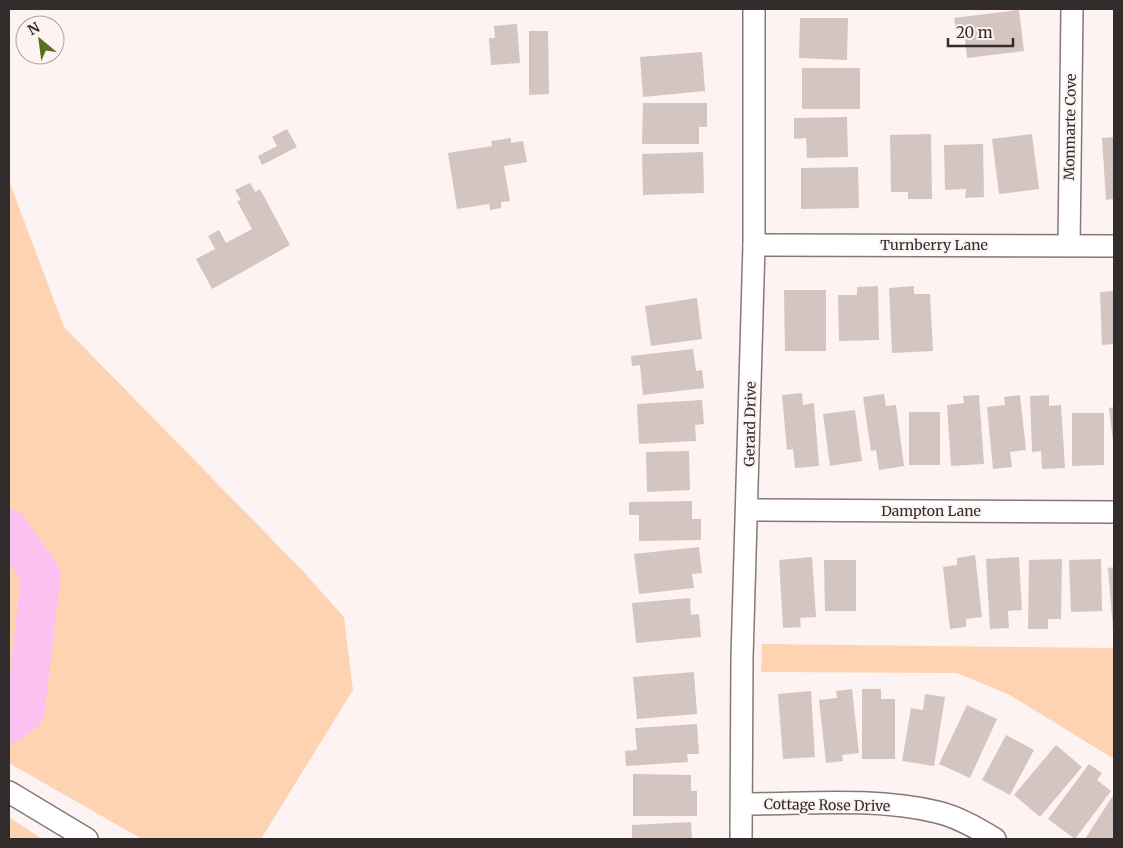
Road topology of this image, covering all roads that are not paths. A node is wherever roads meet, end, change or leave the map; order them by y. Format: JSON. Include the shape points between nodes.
{"nodes":[{"id":1,"x":754,"y":9,"type":"edge"},
{"id":2,"x":1072,"y":9,"type":"edge"},
{"id":3,"x":754,"y":245,"type":"junction"},
{"id":4,"x":1069,"y":245,"type":"junction"},
{"id":5,"x":1114,"y":246,"type":"edge"},
{"id":6,"x":748,"y":510,"type":"junction"},
{"id":7,"x":1114,"y":512,"type":"edge"},
{"id":8,"x":9,"y":792,"type":"edge"},
{"id":9,"x":742,"y":804,"type":"junction"},
{"id":10,"x":79,"y":834,"type":"edge"},
{"id":11,"x":742,"y":839,"type":"edge"},
{"id":12,"x":995,"y":839,"type":"edge"}],
"edges":[{"from":1,"to":3,"type":"street","name":"Gerard Drive"},
{"from":2,"to":4,"type":"street","name":"Monmarte Cove"},
{"from":3,"to":4,"type":"street","name":"Turnberry Lane"},
{"from":3,"to":6,"type":"street","name":"Gerard Drive"},
{"from":4,"to":5,"type":"street","name":"Turnberry Lane"},
{"from":6,"to":7,"type":"street","name":"Dampton Lane"},
{"from":6,"to":9,"type":"street","name":"Gerard Drive","via":[[742,658]]},
{"from":8,"to":10,"type":"street"},
{"from":9,"to":11,"type":"street","name":"Gerard Drive"},
{"from":9,"to":12,"type":"street","name":"Cottage Rose Drive","via":[[858,803],[910,808],[937,812],[974,825]]}]}
